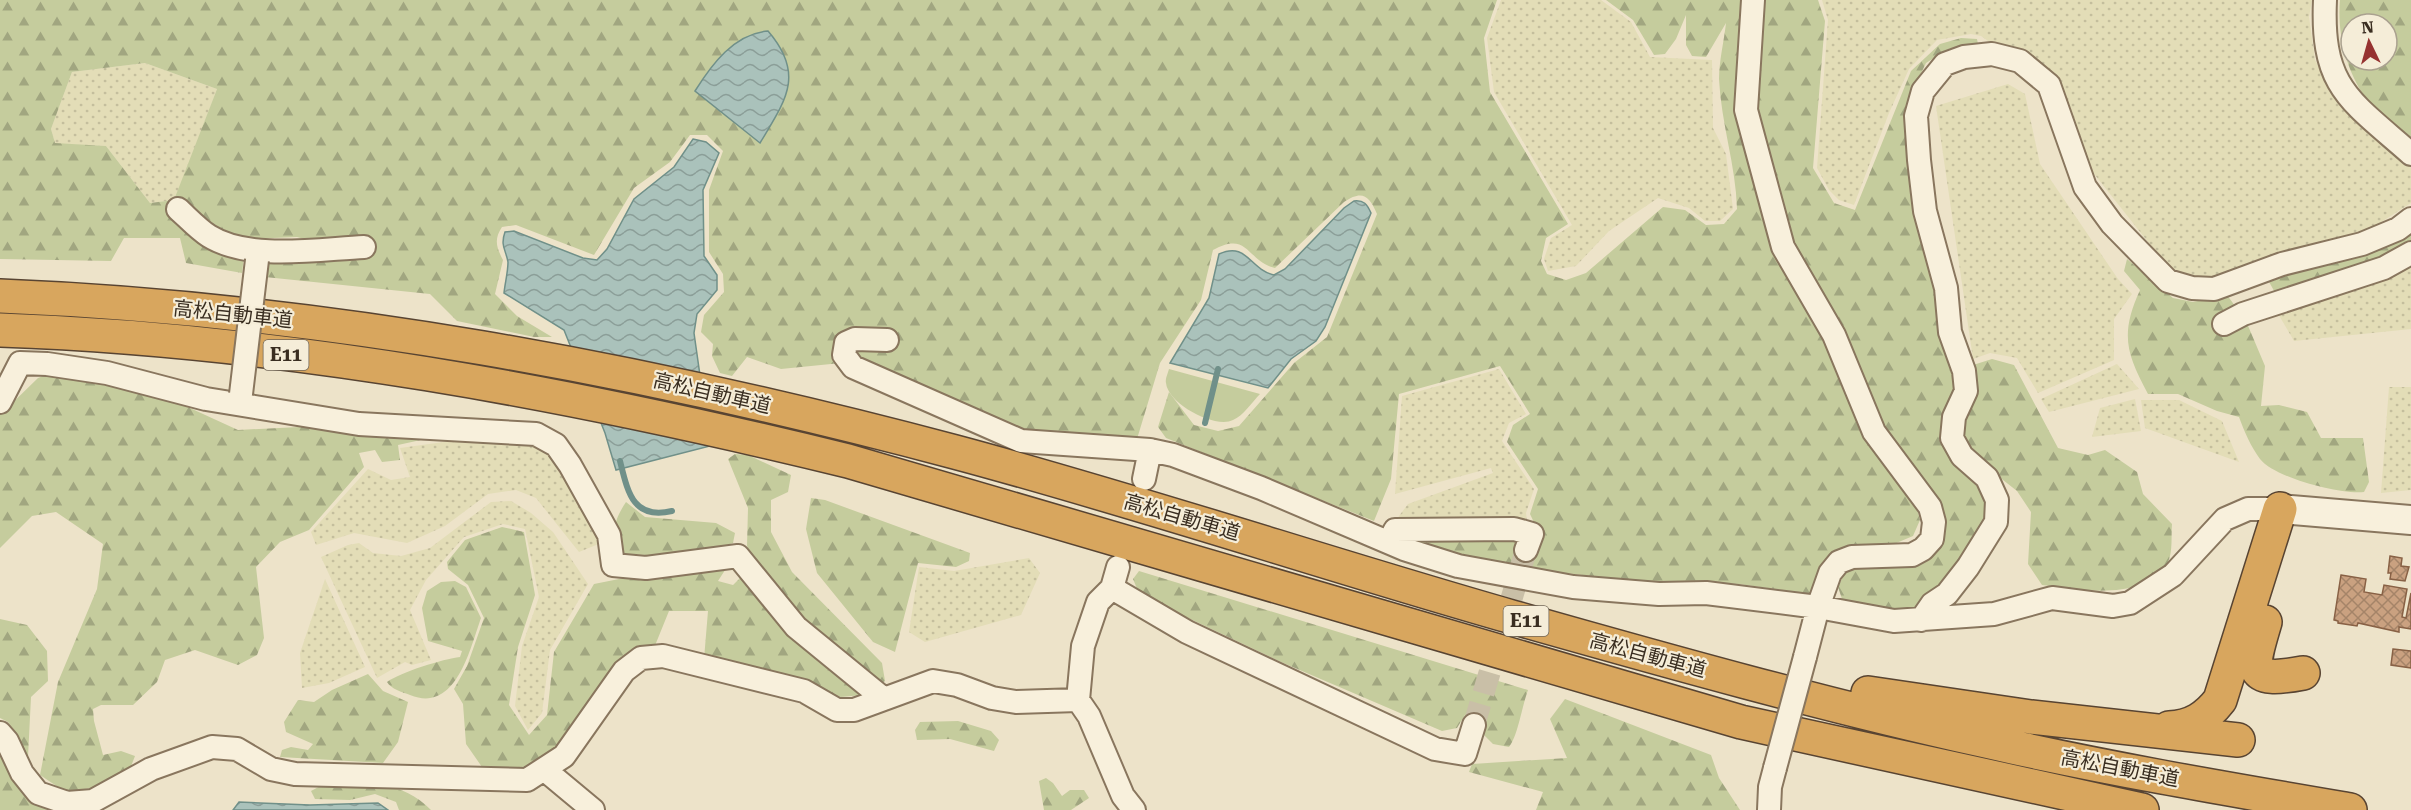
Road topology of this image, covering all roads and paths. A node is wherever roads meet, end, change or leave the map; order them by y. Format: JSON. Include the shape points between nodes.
{"nodes":[{"id":1,"x":1753,"y":0,"type":"edge"},
{"id":2,"x":2325,"y":0,"type":"edge"},
{"id":3,"x":2411,"y":154,"type":"edge"},
{"id":4,"x":178,"y":209,"type":"dead end"},
{"id":5,"x":2411,"y":219,"type":"edge"},
{"id":6,"x":364,"y":247,"type":"dead end"},
{"id":7,"x":2411,"y":253,"type":"edge"},
{"id":8,"x":257,"y":255,"type":"junction"},
{"id":9,"x":0,"y":296,"type":"edge"},
{"id":10,"x":2224,"y":324,"type":"dead end"},
{"id":11,"x":0,"y":330,"type":"edge"},
{"id":12,"x":888,"y":340,"type":"dead end"},
{"id":13,"x":240,"y":400,"type":"junction"},
{"id":14,"x":0,"y":402,"type":"edge"},
{"id":15,"x":1150,"y":450,"type":"junction"},
{"id":16,"x":1144,"y":479,"type":"dead end"},
{"id":17,"x":2289,"y":510,"type":"junction"},
{"id":18,"x":2411,"y":520,"type":"edge"},
{"id":19,"x":1389,"y":542,"type":"junction"},
{"id":20,"x":1526,"y":550,"type":"tunnel mouth"},
{"id":21,"x":1818,"y":607,"type":"junction"},
{"id":22,"x":1509,"y":616,"type":"junction"},
{"id":23,"x":1921,"y":620,"type":"junction"},
{"id":24,"x":2303,"y":673,"type":"dead end"},
{"id":25,"x":884,"y":699,"type":"junction"},
{"id":26,"x":1078,"y":700,"type":"junction"},
{"id":27,"x":1741,"y":722,"type":"junction"},
{"id":28,"x":1474,"y":725,"type":"tunnel mouth"},
{"id":29,"x":2147,"y":729,"type":"junction"},
{"id":30,"x":0,"y":733,"type":"edge"},
{"id":31,"x":2238,"y":740,"type":"dead end"},
{"id":32,"x":545,"y":770,"type":"junction"},
{"id":33,"x":593,"y":810,"type":"edge"},
{"id":34,"x":1134,"y":810,"type":"edge"},
{"id":35,"x":1769,"y":810,"type":"edge"},
{"id":36,"x":1775,"y":810,"type":"edge"},
{"id":37,"x":2063,"y":810,"type":"edge"},
{"id":38,"x":2142,"y":810,"type":"edge"},
{"id":39,"x":2350,"y":810,"type":"edge"}],
"edges":[{"from":1,"to":21,"type":"street","via":[[1746,110],[1783,247],[1834,335],[1874,432],[1930,507],[1934,522],[1932,539],[1912,555],[1852,557],[1839,562],[1830,573]]},
{"from":2,"to":3,"type":"street","via":[[2323,32],[2329,64],[2342,91]]},
{"from":4,"to":8,"type":"street","via":[[209,236]]},
{"from":5,"to":23,"type":"street","via":[[2362,244],[2282,264],[2214,289],[2168,281],[2112,224],[2085,187],[2049,85],[2020,61],[1992,54],[1945,64],[1923,91],[1916,116],[1925,211],[1946,288],[1950,332],[1964,370],[1966,391],[1954,417],[1952,438],[1962,456],[1987,478],[1997,500],[1996,522],[1968,567]]},
{"from":6,"to":8,"type":"street"},
{"from":7,"to":10,"type":"street","via":[[2384,268]]},
{"from":8,"to":13,"type":"street","bridge":true},
{"from":9,"to":22,"type":"highway","name":"高松自動車道","number":"E11","via":[[242,313],[553,360],[712,392],[956,453]]},
{"from":11,"to":27,"type":"highway","name":"高松自動車道","number":"E11","via":[[238,348],[571,398],[714,428],[848,461]]},
{"from":12,"to":15,"type":"street","via":[[855,339],[846,343],[844,355],[853,367],[1021,441]]},
{"from":13,"to":14,"type":"street","via":[[206,399],[106,373],[20,363]]},
{"from":13,"to":25,"type":"street","via":[[359,424],[537,434],[556,446],[570,465],[609,535],[613,565],[646,568],[738,556],[796,627]]},
{"from":15,"to":16,"type":"street"},
{"from":15,"to":19,"type":"street","via":[[1261,488]]},
{"from":17,"to":18,"type":"street"},
{"from":17,"to":23,"type":"street","via":[[2248,509],[2224,519],[2173,575],[2130,603],[2113,606],[2052,598],[1994,615]]},
{"from":17,"to":24,"type":"highway","via":[[2255,664],[2259,673],[2268,678]]},
{"from":17,"to":29,"type":"highway","via":[[2220,700],[2209,714],[2193,724]]},
{"from":19,"to":20,"type":"street","via":[[1395,530],[1514,530],[1532,534]]},
{"from":19,"to":21,"type":"street","via":[[1458,566],[1573,587],[1659,594],[1706,593]]},
{"from":21,"to":23,"type":"street","via":[[1879,620]]},
{"from":21,"to":35,"type":"street","bridge":true,"via":[[1770,787]]},
{"from":22,"to":29,"type":"highway","via":[[1866,693]]},
{"from":22,"to":39,"type":"highway","name":"高松自動車道","number":"E11","via":[[1770,688],[1980,740],[2157,777]]},
{"from":25,"to":26,"type":"street","via":[[933,681],[1016,702]]},
{"from":25,"to":32,"type":"street","via":[[854,710],[837,710],[804,692],[663,656],[641,658],[624,671],[564,756]]},
{"from":26,"to":28,"type":"street","via":[[1083,646],[1098,602],[1115,577],[1187,632],[1435,749],[1465,754]]},
{"from":26,"to":34,"type":"street","via":[[1089,716],[1123,796]]},
{"from":27,"to":37,"type":"highway","via":[[1823,752]]},
{"from":27,"to":38,"type":"highway","name":"高松自動車道","number":"E11"},
{"from":29,"to":31,"type":"highway"},
{"from":30,"to":32,"type":"street","via":[[38,793],[67,803],[93,801],[151,769],[212,747],[237,749],[271,769],[295,774],[504,781],[527,780]]},
{"from":32,"to":33,"type":"street"},
{"from":35,"to":36,"type":"street"}]}
